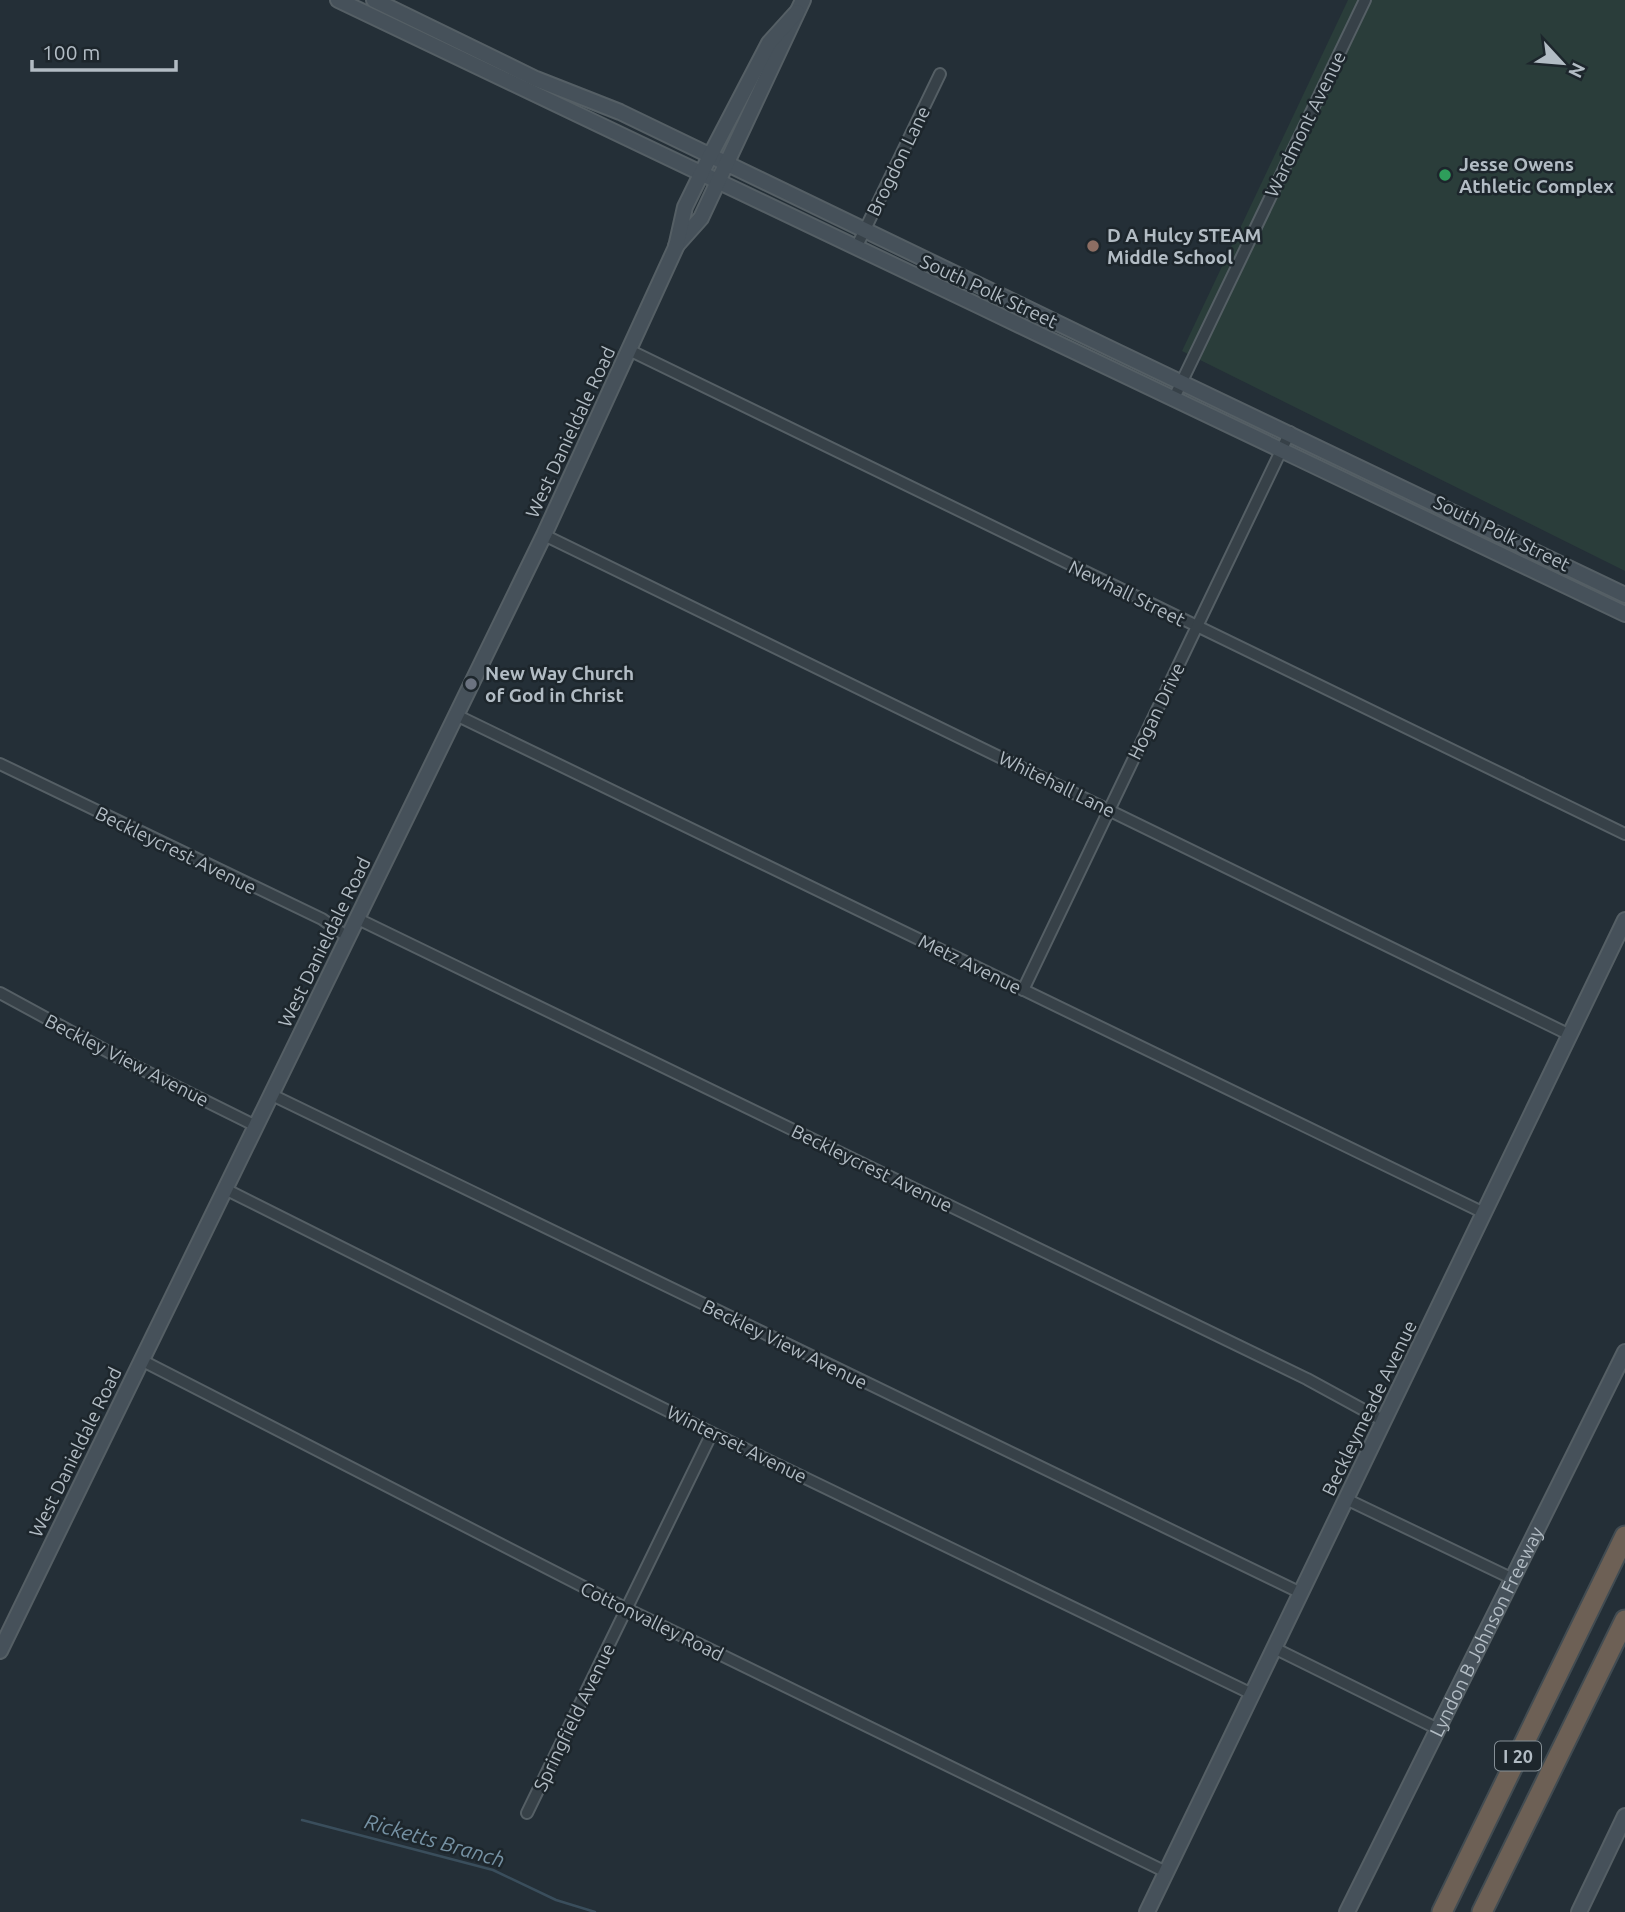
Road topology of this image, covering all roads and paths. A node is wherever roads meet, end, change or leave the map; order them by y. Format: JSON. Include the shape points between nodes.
{"nodes":[{"id":1,"x":338,"y":0,"type":"edge"},
{"id":2,"x":374,"y":0,"type":"edge"},
{"id":3,"x":1364,"y":0,"type":"edge"},
{"id":4,"x":800,"y":6,"type":"edge"},
{"id":5,"x":940,"y":74,"type":"dead end"},
{"id":6,"x":533,"y":86,"type":"junction"},
{"id":7,"x":710,"y":156,"type":"junction"},
{"id":8,"x":727,"y":164,"type":"junction"},
{"id":9,"x":701,"y":173,"type":"junction"},
{"id":10,"x":718,"y":181,"type":"junction"},
{"id":11,"x":864,"y":231,"type":"junction"},
{"id":12,"x":676,"y":247,"type":"junction"},
{"id":13,"x":856,"y":248,"type":"junction"},
{"id":14,"x":990,"y":292,"type":"junction"},
{"id":15,"x":983,"y":309,"type":"junction"},
{"id":16,"x":1094,"y":343,"type":"junction"},
{"id":17,"x":629,"y":350,"type":"junction"},
{"id":18,"x":1087,"y":358,"type":"junction"},
{"id":19,"x":1180,"y":384,"type":"junction"},
{"id":20,"x":1173,"y":400,"type":"junction"},
{"id":21,"x":1290,"y":432,"type":"junction"},
{"id":22,"x":1283,"y":448,"type":"junction"},
{"id":23,"x":544,"y":535,"type":"junction"},
{"id":24,"x":1506,"y":538,"type":"junction"},
{"id":25,"x":1500,"y":553,"type":"junction"},
{"id":26,"x":1625,"y":595,"type":"edge"},
{"id":27,"x":1625,"y":614,"type":"edge"},
{"id":28,"x":1197,"y":627,"type":"junction"},
{"id":29,"x":456,"y":715,"type":"junction"},
{"id":30,"x":0,"y":764,"type":"edge"},
{"id":31,"x":1108,"y":808,"type":"junction"},
{"id":32,"x":1625,"y":834,"type":"edge"},
{"id":33,"x":358,"y":919,"type":"junction"},
{"id":34,"x":1625,"y":920,"type":"edge"},
{"id":35,"x":349,"y":938,"type":"junction"},
{"id":36,"x":1023,"y":990,"type":"junction"},
{"id":37,"x":0,"y":993,"type":"edge"},
{"id":38,"x":1570,"y":1035,"type":"junction"},
{"id":39,"x":270,"y":1094,"type":"junction"},
{"id":40,"x":254,"y":1125,"type":"junction"},
{"id":41,"x":225,"y":1189,"type":"junction"},
{"id":42,"x":1484,"y":1213,"type":"junction"},
{"id":43,"x":1625,"y":1352,"type":"edge"},
{"id":44,"x":141,"y":1360,"type":"junction"},
{"id":45,"x":1384,"y":1421,"type":"junction"},
{"id":46,"x":712,"y":1433,"type":"junction"},
{"id":47,"x":1346,"y":1499,"type":"junction"},
{"id":48,"x":1625,"y":1520,"type":"edge"},
{"id":49,"x":1625,"y":1536,"type":"edge"},
{"id":50,"x":1513,"y":1579,"type":"junction"},
{"id":51,"x":1301,"y":1593,"type":"junction"},
{"id":52,"x":1593,"y":1600,"type":"junction"},
{"id":53,"x":627,"y":1609,"type":"junction"},
{"id":54,"x":1623,"y":1625,"type":"edge"},
{"id":55,"x":1275,"y":1648,"type":"junction"},
{"id":56,"x":0,"y":1651,"type":"edge"},
{"id":57,"x":1252,"y":1694,"type":"junction"},
{"id":58,"x":1436,"y":1728,"type":"junction"},
{"id":59,"x":1532,"y":1812,"type":"junction"},
{"id":60,"x":527,"y":1813,"type":"dead end"},
{"id":61,"x":1625,"y":1816,"type":"edge"},
{"id":62,"x":1167,"y":1872,"type":"junction"},
{"id":63,"x":1147,"y":1912,"type":"edge"},
{"id":64,"x":1347,"y":1912,"type":"edge"},
{"id":65,"x":1442,"y":1912,"type":"edge"},
{"id":66,"x":1482,"y":1912,"type":"edge"},
{"id":67,"x":1493,"y":1912,"type":"edge"},
{"id":68,"x":1579,"y":1912,"type":"edge"}],
"edges":[{"from":1,"to":6,"type":"main road","name":"South Polk Street"},
{"from":2,"to":6,"type":"main road","name":"South Polk Street"},
{"from":3,"to":19,"type":"street","name":"Wardmont Avenue"},
{"from":4,"to":7,"type":"main road","name":"West Danieldale Road","via":[[769,43]]},
{"from":4,"to":8,"type":"main road","name":"West Danieldale Road"},
{"from":5,"to":11,"type":"street","name":"Brogdon Lane"},
{"from":6,"to":7,"type":"main road","name":"South Polk Street","via":[[620,112]]},
{"from":6,"to":9,"type":"main road","name":"South Polk Street"},
{"from":7,"to":8,"type":"main road","name":"South Polk Street"},
{"from":7,"to":9,"type":"main road","name":"West Danieldale Road"},
{"from":8,"to":10,"type":"main road","name":"West Danieldale Road"},
{"from":8,"to":11,"type":"main road","name":"South Polk Street"},
{"from":9,"to":10,"type":"main road","name":"South Polk Street"},
{"from":9,"to":12,"type":"main road","name":"West Danieldale Road","via":[[685,206]]},
{"from":10,"to":12,"type":"main road","name":"West Danieldale Road","via":[[701,218]]},
{"from":10,"to":13,"type":"main road","name":"South Polk Street"},
{"from":11,"to":13,"type":"street","name":"Brogdon Lane"},
{"from":11,"to":14,"type":"main road","name":"South Polk Street"},
{"from":12,"to":17,"type":"main road","name":"West Danieldale Road"},
{"from":13,"to":15,"type":"main road","name":"South Polk Street"},
{"from":14,"to":15,"type":"main road"},
{"from":14,"to":16,"type":"main road","name":"South Polk Street"},
{"from":15,"to":18,"type":"main road","name":"South Polk Street"},
{"from":16,"to":18,"type":"main road"},
{"from":16,"to":19,"type":"main road","name":"South Polk Street"},
{"from":17,"to":23,"type":"main road","name":"West Danieldale Road"},
{"from":17,"to":28,"type":"street","name":"Newhall Street"},
{"from":18,"to":20,"type":"main road","name":"South Polk Street"},
{"from":19,"to":20,"type":"street","name":"Wardmont Avenue"},
{"from":19,"to":21,"type":"main road","name":"South Polk Street"},
{"from":20,"to":22,"type":"main road","name":"South Polk Street"},
{"from":21,"to":22,"type":"street","name":"Hogan Drive"},
{"from":21,"to":24,"type":"main road","name":"South Polk Street"},
{"from":22,"to":25,"type":"main road","name":"South Polk Street"},
{"from":22,"to":28,"type":"street","name":"Hogan Drive"},
{"from":23,"to":29,"type":"main road","name":"West Danieldale Road"},
{"from":23,"to":31,"type":"street","name":"Whitehall Lane"},
{"from":24,"to":25,"type":"main road"},
{"from":24,"to":26,"type":"main road","name":"South Polk Street"},
{"from":25,"to":27,"type":"main road","name":"South Polk Street"},
{"from":28,"to":31,"type":"street","name":"Hogan Drive"},
{"from":28,"to":32,"type":"street","name":"Newhall Street"},
{"from":29,"to":33,"type":"main road","name":"West Danieldale Road"},
{"from":29,"to":36,"type":"street","name":"Metz Avenue"},
{"from":30,"to":35,"type":"street","name":"Beckleycrest Avenue","via":[[322,919]]},
{"from":31,"to":36,"type":"street","name":"Hogan Drive"},
{"from":31,"to":38,"type":"street","name":"Whitehall Lane"},
{"from":33,"to":35,"type":"main road","name":"West Danieldale Road"},
{"from":33,"to":45,"type":"street","name":"Beckleycrest Avenue","via":[[1307,1379]]},
{"from":34,"to":38,"type":"main road","name":"Beckleymeade Avenue"},
{"from":35,"to":39,"type":"main road","name":"West Danieldale Road"},
{"from":36,"to":42,"type":"street","name":"Metz Avenue"},
{"from":37,"to":40,"type":"street","name":"Beckley View Avenue"},
{"from":38,"to":42,"type":"main road","name":"Beckleymeade Avenue"},
{"from":39,"to":40,"type":"main road","name":"West Danieldale Road"},
{"from":39,"to":51,"type":"street","name":"Beckley View Avenue"},
{"from":40,"to":41,"type":"main road","name":"West Danieldale Road"},
{"from":41,"to":44,"type":"main road","name":"West Danieldale Road"},
{"from":41,"to":46,"type":"street","name":"Winterset Avenue"},
{"from":42,"to":45,"type":"main road","name":"Beckleymeade Avenue"},
{"from":43,"to":50,"type":"main road","name":"Lyndon B Johnson Freeway"},
{"from":44,"to":53,"type":"street","name":"Cottonvalley Road"},
{"from":44,"to":56,"type":"main road","name":"West Danieldale Road"},
{"from":45,"to":47,"type":"main road","name":"Beckleymeade Avenue"},
{"from":46,"to":53,"type":"street","name":"Springfield Avenue"},
{"from":46,"to":57,"type":"street","name":"Winterset Avenue"},
{"from":47,"to":50,"type":"street"},
{"from":47,"to":51,"type":"main road","name":"Beckleymeade Avenue"},
{"from":48,"to":52,"type":"highway"},
{"from":49,"to":52,"type":"highway","number":"I 20"},
{"from":50,"to":58,"type":"main road","name":"Lyndon B Johnson Freeway"},
{"from":51,"to":55,"type":"main road","name":"Beckleymeade Avenue"},
{"from":52,"to":65,"type":"highway","number":"I 20"},
{"from":53,"to":60,"type":"street","name":"Springfield Avenue"},
{"from":53,"to":62,"type":"street","name":"Cottonvalley Road"},
{"from":54,"to":59,"type":"highway","number":"I 20"},
{"from":55,"to":57,"type":"main road","name":"Beckleymeade Avenue"},
{"from":55,"to":58,"type":"street"},
{"from":57,"to":62,"type":"main road","name":"Beckleymeade Avenue"},
{"from":58,"to":64,"type":"main road","name":"Lyndon B Johnson Freeway"},
{"from":59,"to":66,"type":"highway","number":"I 20"},
{"from":59,"to":67,"type":"highway"},
{"from":61,"to":68,"type":"main road"},
{"from":62,"to":63,"type":"main road","name":"Beckleymeade Avenue"}]}
